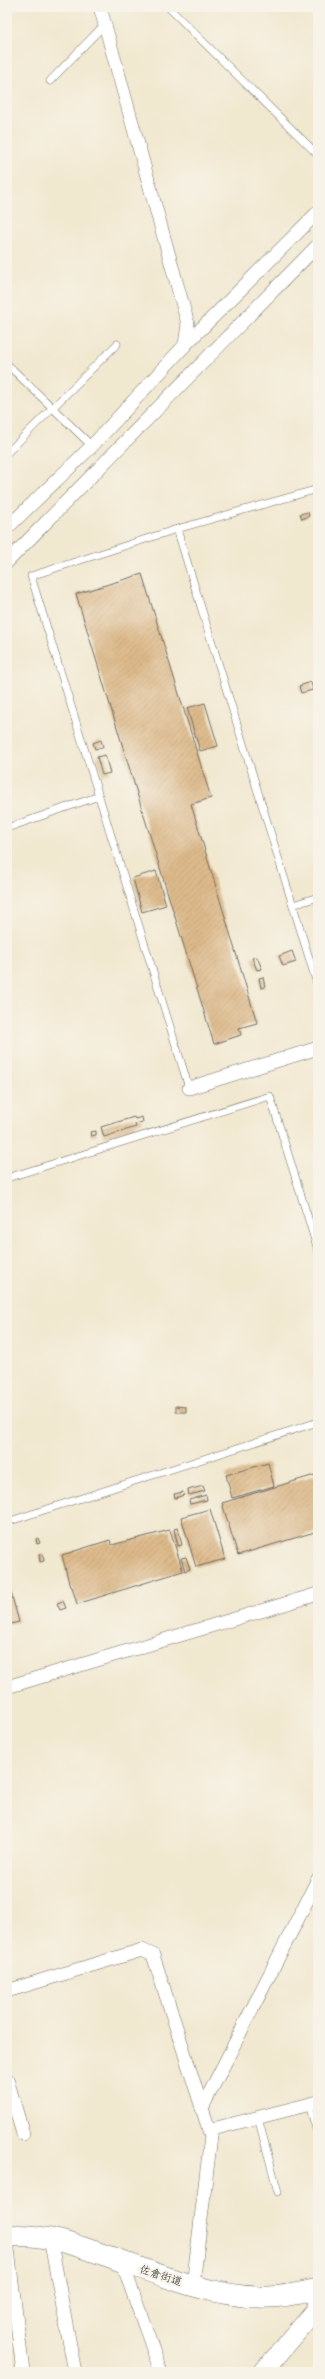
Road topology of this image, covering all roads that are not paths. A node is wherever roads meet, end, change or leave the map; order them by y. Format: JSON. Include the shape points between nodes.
{"nodes":[{"id":1,"x":100,"y":7,"type":"edge"},
{"id":2,"x":168,"y":7,"type":"edge"},
{"id":3,"x":105,"y":24,"type":"junction"},
{"id":4,"x":50,"y":81,"type":"dead end"},
{"id":5,"x":318,"y":155,"type":"edge"},
{"id":6,"x":318,"y":212,"type":"edge"},
{"id":7,"x":318,"y":245,"type":"edge"},
{"id":8,"x":117,"y":344,"type":"dead end"},
{"id":9,"x":185,"y":345,"type":"junction"},
{"id":10,"x":7,"y":364,"type":"edge"},
{"id":11,"x":52,"y":408,"type":"junction"},
{"id":12,"x":92,"y":446,"type":"junction"},
{"id":13,"x":7,"y":453,"type":"edge"},
{"id":14,"x":318,"y":489,"type":"edge"},
{"id":15,"x":7,"y":528,"type":"edge"},
{"id":16,"x":177,"y":529,"type":"junction"},
{"id":17,"x":7,"y":562,"type":"edge"},
{"id":18,"x":99,"y":796,"type":"junction"},
{"id":19,"x":7,"y":828,"type":"edge"},
{"id":20,"x":318,"y":897,"type":"edge"},
{"id":21,"x":293,"y":905,"type":"junction"},
{"id":22,"x":318,"y":987,"type":"edge"},
{"id":23,"x":318,"y":1048,"type":"edge"},
{"id":24,"x":189,"y":1088,"type":"joint"},
{"id":25,"x":7,"y":1178,"type":"edge"},
{"id":26,"x":318,"y":1250,"type":"edge"},
{"id":27,"x":318,"y":1422,"type":"edge"},
{"id":28,"x":7,"y":1522,"type":"edge"},
{"id":29,"x":318,"y":1594,"type":"edge"},
{"id":30,"x":7,"y":1687,"type":"edge"},
{"id":31,"x":318,"y":1879,"type":"edge"},
{"id":32,"x":7,"y":1991,"type":"edge"},
{"id":33,"x":7,"y":2079,"type":"edge"},
{"id":34,"x":314,"y":2104,"type":"edge"},
{"id":35,"x":202,"y":2108,"type":"junction"},
{"id":36,"x":258,"y":2118,"type":"junction"},
{"id":37,"x":209,"y":2130,"type":"junction"},
{"id":38,"x":23,"y":2134,"type":"dead end"},
{"id":39,"x":318,"y":2135,"type":"edge"},
{"id":40,"x":278,"y":2192,"type":"dead end"},
{"id":41,"x":7,"y":2236,"type":"edge"},
{"id":42,"x":50,"y":2238,"type":"junction"},
{"id":43,"x":7,"y":2241,"type":"edge"},
{"id":44,"x":122,"y":2262,"type":"junction"},
{"id":45,"x":193,"y":2285,"type":"junction"},
{"id":46,"x":318,"y":2289,"type":"edge"},
{"id":47,"x":317,"y":2310,"type":"edge"},
{"id":48,"x":23,"y":2372,"type":"edge"},
{"id":49,"x":75,"y":2372,"type":"edge"},
{"id":50,"x":161,"y":2372,"type":"edge"},
{"id":51,"x":263,"y":2372,"type":"edge"}],
"edges":[{"from":1,"to":3,"type":"street"},
{"from":2,"to":5,"type":"lane"},
{"from":3,"to":4,"type":"lane"},
{"from":3,"to":9,"type":"street","via":[[188,324]]},
{"from":6,"to":9,"type":"street"},
{"from":7,"to":17,"type":"street"},
{"from":8,"to":11,"type":"lane"},
{"from":9,"to":12,"type":"street"},
{"from":10,"to":11,"type":"lane"},
{"from":11,"to":12,"type":"lane"},
{"from":11,"to":13,"type":"lane"},
{"from":12,"to":15,"type":"street"},
{"from":14,"to":16,"type":"lane"},
{"from":16,"to":18,"type":"lane","via":[[31,576]]},
{"from":16,"to":21,"type":"lane"},
{"from":18,"to":19,"type":"lane"},
{"from":18,"to":24,"type":"lane"},
{"from":20,"to":21,"type":"lane"},
{"from":21,"to":22,"type":"lane"},
{"from":23,"to":24,"type":"street"},
{"from":25,"to":26,"type":"lane","via":[[270,1096]]},
{"from":27,"to":28,"type":"lane"},
{"from":29,"to":30,"type":"street"},
{"from":31,"to":35,"type":"street"},
{"from":32,"to":35,"type":"street","via":[[142,1950],[152,1954]]},
{"from":33,"to":38,"type":"street"},
{"from":34,"to":36,"type":"street"},
{"from":34,"to":39,"type":"lane"},
{"from":35,"to":37,"type":"street"},
{"from":36,"to":37,"type":"street"},
{"from":36,"to":40,"type":"lane"},
{"from":37,"to":45,"type":"street","via":[[211,2136]]},
{"from":41,"to":42,"type":"main road","name":"佐倉街道"},
{"from":42,"to":44,"type":"main road","name":"佐倉街道"},
{"from":42,"to":49,"type":"street"},
{"from":43,"to":48,"type":"street"},
{"from":44,"to":45,"type":"main road","name":"佐倉街道"},
{"from":44,"to":50,"type":"street"},
{"from":45,"to":46,"type":"main road","name":"佐倉街道","via":[[257,2297],[293,2295]]},
{"from":47,"to":51,"type":"street"}]}
